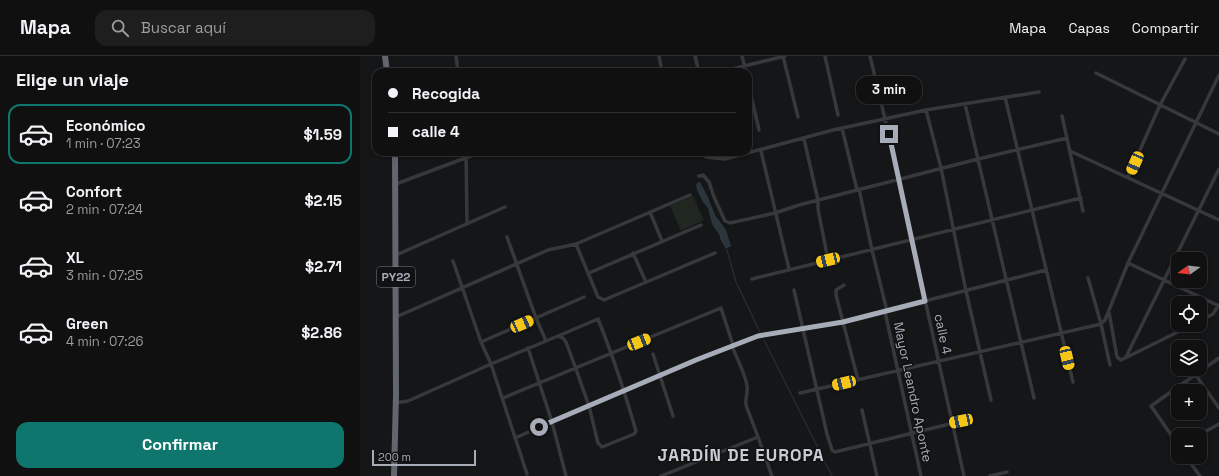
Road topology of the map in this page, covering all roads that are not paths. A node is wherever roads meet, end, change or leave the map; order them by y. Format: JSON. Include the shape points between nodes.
{"nodes":[{"id":1,"x":386,"y":56,"type":"edge"},
{"id":2,"x":456,"y":56,"type":"edge"},
{"id":3,"x":658,"y":56,"type":"edge"},
{"id":4,"x":695,"y":56,"type":"edge"},
{"id":5,"x":742,"y":56,"type":"edge"},
{"id":6,"x":784,"y":56,"type":"edge"},
{"id":7,"x":825,"y":56,"type":"edge"},
{"id":8,"x":870,"y":56,"type":"edge"},
{"id":9,"x":1185,"y":59,"type":"dead end"},
{"id":10,"x":744,"y":66,"type":"junction"},
{"id":11,"x":387,"y":68,"type":"edge"},
{"id":12,"x":458,"y":68,"type":"edge"},
{"id":13,"x":661,"y":68,"type":"edge"},
{"id":14,"x":698,"y":68,"type":"edge"},
{"id":15,"x":736,"y":68,"type":"edge"},
{"id":16,"x":1096,"y":73,"type":"dead end"},
{"id":17,"x":1219,"y":75,"type":"edge"},
{"id":18,"x":1039,"y":92,"type":"dead end"},
{"id":19,"x":1005,"y":97,"type":"junction"},
{"id":20,"x":752,"y":99,"type":"edge"},
{"id":21,"x":965,"y":104,"type":"junction"},
{"id":22,"x":1160,"y":105,"type":"junction"},
{"id":23,"x":926,"y":110,"type":"junction"},
{"id":24,"x":838,"y":115,"type":"dead end"},
{"id":25,"x":1062,"y":116,"type":"dead end"},
{"id":26,"x":798,"y":117,"type":"dead end"},
{"id":27,"x":885,"y":118,"type":"junction"},
{"id":28,"x":1196,"y":123,"type":"junction"},
{"id":29,"x":842,"y":128,"type":"junction"},
{"id":30,"x":759,"y":130,"type":"dead end"},
{"id":31,"x":1219,"y":134,"type":"edge"},
{"id":32,"x":1067,"y":138,"type":"junction"},
{"id":33,"x":804,"y":139,"type":"junction"},
{"id":34,"x":1017,"y":150,"type":"junction"},
{"id":35,"x":761,"y":151,"type":"junction"},
{"id":36,"x":1070,"y":151,"type":"junction"},
{"id":37,"x":752,"y":153,"type":"edge"},
{"id":38,"x":395,"y":156,"type":"edge"},
{"id":39,"x":471,"y":156,"type":"edge"},
{"id":40,"x":741,"y":156,"type":"edge"},
{"id":41,"x":706,"y":157,"type":"dead end"},
{"id":42,"x":466,"y":158,"type":"junction"},
{"id":43,"x":978,"y":159,"type":"junction"},
{"id":44,"x":941,"y":168,"type":"junction"},
{"id":45,"x":1219,"y":169,"type":"edge"},
{"id":46,"x":699,"y":176,"type":"dead end"},
{"id":47,"x":1128,"y":177,"type":"junction"},
{"id":48,"x":898,"y":179,"type":"junction"},
{"id":49,"x":396,"y":184,"type":"junction"},
{"id":50,"x":858,"y":190,"type":"junction"},
{"id":51,"x":1162,"y":193,"type":"junction"},
{"id":52,"x":690,"y":195,"type":"dead end"},
{"id":53,"x":1081,"y":198,"type":"junction"},
{"id":54,"x":818,"y":200,"type":"junction"},
{"id":55,"x":505,"y":207,"type":"dead end"},
{"id":56,"x":1198,"y":209,"type":"junction"},
{"id":57,"x":1083,"y":210,"type":"dead end"},
{"id":58,"x":1032,"y":211,"type":"junction"},
{"id":59,"x":650,"y":212,"type":"junction"},
{"id":60,"x":775,"y":213,"type":"junction"},
{"id":61,"x":992,"y":220,"type":"junction"},
{"id":62,"x":1219,"y":220,"type":"edge"},
{"id":63,"x":467,"y":223,"type":"junction"},
{"id":64,"x":701,"y":225,"type":"dead end"},
{"id":65,"x":953,"y":230,"type":"junction"},
{"id":66,"x":507,"y":238,"type":"dead end"},
{"id":67,"x":912,"y":239,"type":"junction"},
{"id":68,"x":662,"y":241,"type":"junction"},
{"id":69,"x":576,"y":244,"type":"junction"},
{"id":70,"x":872,"y":250,"type":"junction"},
{"id":71,"x":715,"y":253,"type":"dead end"},
{"id":72,"x":633,"y":254,"type":"junction"},
{"id":73,"x":396,"y":256,"type":"junction"},
{"id":74,"x":828,"y":260,"type":"junction"},
{"id":75,"x":453,"y":261,"type":"dead end"},
{"id":76,"x":516,"y":264,"type":"junction"},
{"id":77,"x":1128,"y":264,"type":"junction"},
{"id":78,"x":789,"y":269,"type":"junction"},
{"id":79,"x":1046,"y":270,"type":"junction"},
{"id":80,"x":589,"y":273,"type":"junction"},
{"id":81,"x":1088,"y":278,"type":"dead end"},
{"id":82,"x":752,"y":279,"type":"dead end"},
{"id":83,"x":1006,"y":280,"type":"junction"},
{"id":84,"x":1165,"y":280,"type":"junction"},
{"id":85,"x":646,"y":282,"type":"junction"},
{"id":86,"x":844,"y":285,"type":"dead end"},
{"id":87,"x":463,"y":287,"type":"junction"},
{"id":88,"x":794,"y":290,"type":"dead end"},
{"id":89,"x":966,"y":291,"type":"junction"},
{"id":90,"x":584,"y":297,"type":"dead end"},
{"id":91,"x":925,"y":301,"type":"junction"},
{"id":92,"x":1219,"y":306,"type":"edge"},
{"id":93,"x":886,"y":311,"type":"junction"},
{"id":94,"x":1109,"y":311,"type":"junction"},
{"id":95,"x":396,"y":317,"type":"junction"},
{"id":96,"x":1207,"y":317,"type":"edge"},
{"id":97,"x":536,"y":318,"type":"junction"},
{"id":98,"x":843,"y":322,"type":"junction"},
{"id":99,"x":1101,"y":324,"type":"junction"},
{"id":100,"x":804,"y":329,"type":"junction"},
{"id":101,"x":1178,"y":332,"type":"edge"},
{"id":102,"x":1061,"y":333,"type":"junction"},
{"id":103,"x":558,"y":336,"type":"junction"},
{"id":104,"x":546,"y":341,"type":"junction"},
{"id":105,"x":481,"y":342,"type":"junction"},
{"id":106,"x":1020,"y":343,"type":"junction"},
{"id":107,"x":733,"y":346,"type":"junction"},
{"id":108,"x":528,"y":348,"type":"junction"},
{"id":109,"x":980,"y":352,"type":"junction"},
{"id":110,"x":612,"y":353,"type":"junction"},
{"id":111,"x":653,"y":354,"type":"dead end"},
{"id":112,"x":1126,"y":357,"type":"junction"},
{"id":113,"x":1219,"y":358,"type":"edge"},
{"id":114,"x":939,"y":362,"type":"junction"},
{"id":115,"x":491,"y":364,"type":"junction"},
{"id":116,"x":1110,"y":365,"type":"dead end"},
{"id":117,"x":1207,"y":366,"type":"edge"},
{"id":118,"x":576,"y":369,"type":"junction"},
{"id":119,"x":898,"y":370,"type":"junction"},
{"id":120,"x":660,"y":375,"type":"junction"},
{"id":121,"x":1192,"y":376,"type":"edge"},
{"id":122,"x":1197,"y":376,"type":"edge"},
{"id":123,"x":858,"y":380,"type":"junction"},
{"id":124,"x":1073,"y":382,"type":"dead end"},
{"id":125,"x":539,"y":384,"type":"junction"},
{"id":126,"x":624,"y":389,"type":"junction"},
{"id":127,"x":817,"y":389,"type":"junction"},
{"id":128,"x":800,"y":393,"type":"dead end"},
{"id":129,"x":503,"y":398,"type":"junction"},
{"id":130,"x":1034,"y":398,"type":"dead end"},
{"id":131,"x":991,"y":400,"type":"dead end"},
{"id":132,"x":1217,"y":402,"type":"edge"},
{"id":133,"x":395,"y":403,"type":"junction"},
{"id":134,"x":589,"y":406,"type":"junction"},
{"id":135,"x":1219,"y":408,"type":"edge"},
{"id":136,"x":862,"y":410,"type":"dead end"},
{"id":137,"x":673,"y":416,"type":"dead end"},
{"id":138,"x":970,"y":419,"type":"dead end"},
{"id":139,"x":552,"y":422,"type":"junction"},
{"id":140,"x":953,"y":422,"type":"junction"},
{"id":141,"x":1219,"y":424,"type":"edge"},
{"id":142,"x":1207,"y":431,"type":"edge"},
{"id":143,"x":911,"y":434,"type":"junction"},
{"id":144,"x":1171,"y":435,"type":"edge"},
{"id":145,"x":758,"y":436,"type":"junction"},
{"id":146,"x":515,"y":438,"type":"junction"},
{"id":147,"x":870,"y":444,"type":"junction"},
{"id":148,"x":1191,"y":464,"type":"edge"},
{"id":149,"x":676,"y":470,"type":"junction"},
{"id":150,"x":1007,"y":472,"type":"dead end"},
{"id":151,"x":527,"y":474,"type":"dead end"},
{"id":152,"x":394,"y":476,"type":"edge"},
{"id":153,"x":566,"y":476,"type":"edge"},
{"id":154,"x":661,"y":476,"type":"edge"},
{"id":155,"x":678,"y":476,"type":"edge"},
{"id":156,"x":772,"y":476,"type":"edge"},
{"id":157,"x":877,"y":476,"type":"edge"},
{"id":158,"x":921,"y":476,"type":"edge"},
{"id":159,"x":964,"y":476,"type":"edge"},
{"id":160,"x":990,"y":476,"type":"edge"},
{"id":161,"x":1200,"y":476,"type":"edge"}],
"edges":[{"from":1,"to":11,"type":"highway"},
{"from":2,"to":12,"type":"street"},
{"from":3,"to":13,"type":"street"},
{"from":4,"to":14,"type":"street"},
{"from":5,"to":10,"type":"street"},
{"from":6,"to":10,"type":"street"},
{"from":6,"to":26,"type":"street"},
{"from":7,"to":24,"type":"street"},
{"from":8,"to":27,"type":"street","name":"calle 4"},
{"from":9,"to":22,"type":"street"},
{"from":10,"to":15,"type":"street"},
{"from":16,"to":22,"type":"street"},
{"from":17,"to":28,"type":"street"},
{"from":18,"to":19,"type":"street"},
{"from":19,"to":21,"type":"street"},
{"from":19,"to":34,"type":"street"},
{"from":20,"to":30,"type":"street"},
{"from":21,"to":23,"type":"street"},
{"from":21,"to":43,"type":"street"},
{"from":22,"to":28,"type":"street"},
{"from":22,"to":47,"type":"street"},
{"from":23,"to":27,"type":"street"},
{"from":23,"to":44,"type":"street"},
{"from":25,"to":32,"type":"street"},
{"from":27,"to":29,"type":"street"},
{"from":27,"to":48,"type":"street","name":"calle 4"},
{"from":28,"to":31,"type":"street"},
{"from":28,"to":51,"type":"street"},
{"from":29,"to":33,"type":"street"},
{"from":29,"to":50,"type":"street","name":"Mayor Leandro Aponte"},
{"from":32,"to":34,"type":"street"},
{"from":32,"to":36,"type":"street"},
{"from":33,"to":35,"type":"street"},
{"from":33,"to":54,"type":"street"},
{"from":34,"to":43,"type":"street"},
{"from":34,"to":58,"type":"street"},
{"from":35,"to":37,"type":"street"},
{"from":35,"to":60,"type":"street"},
{"from":36,"to":47,"type":"street"},
{"from":36,"to":53,"type":"street"},
{"from":38,"to":49,"type":"highway","number":"PY22"},
{"from":39,"to":42,"type":"street"},
{"from":40,"to":41,"type":"street","via":[[725,160]]},
{"from":42,"to":49,"type":"street"},
{"from":42,"to":63,"type":"street"},
{"from":43,"to":44,"type":"street"},
{"from":43,"to":61,"type":"street"},
{"from":44,"to":48,"type":"street"},
{"from":44,"to":65,"type":"street"},
{"from":45,"to":56,"type":"street"},
{"from":46,"to":60,"type":"street","via":[[702,175],[709,182],[726,221],[730,223]]},
{"from":47,"to":51,"type":"street"},
{"from":48,"to":50,"type":"street"},
{"from":48,"to":67,"type":"street","name":"calle 4"},
{"from":49,"to":73,"type":"highway","number":"PY22"},
{"from":50,"to":54,"type":"street"},
{"from":50,"to":70,"type":"street","name":"Mayor Leandro Aponte"},
{"from":51,"to":56,"type":"street"},
{"from":51,"to":77,"type":"street"},
{"from":52,"to":59,"type":"street"},
{"from":53,"to":57,"type":"street"},
{"from":53,"to":58,"type":"street"},
{"from":54,"to":60,"type":"street"},
{"from":54,"to":74,"type":"street"},
{"from":55,"to":63,"type":"street"},
{"from":56,"to":62,"type":"street"},
{"from":56,"to":84,"type":"street"},
{"from":58,"to":61,"type":"street"},
{"from":58,"to":79,"type":"street"},
{"from":59,"to":68,"type":"street"},
{"from":59,"to":69,"type":"street"},
{"from":60,"to":78,"type":"street"},
{"from":61,"to":65,"type":"street"},
{"from":61,"to":83,"type":"street"},
{"from":63,"to":73,"type":"street"},
{"from":64,"to":68,"type":"street"},
{"from":65,"to":67,"type":"street"},
{"from":65,"to":89,"type":"street"},
{"from":66,"to":76,"type":"street"},
{"from":67,"to":70,"type":"street"},
{"from":67,"to":91,"type":"street","name":"calle 4"},
{"from":68,"to":72,"type":"street"},
{"from":69,"to":76,"type":"street","via":[[548,250]]},
{"from":69,"to":80,"type":"street"},
{"from":70,"to":74,"type":"street"},
{"from":70,"to":93,"type":"street","name":"Mayor Leandro Aponte"},
{"from":71,"to":85,"type":"street"},
{"from":72,"to":80,"type":"street"},
{"from":72,"to":85,"type":"street"},
{"from":73,"to":95,"type":"highway","number":"PY22"},
{"from":74,"to":78,"type":"street"},
{"from":75,"to":87,"type":"street"},
{"from":76,"to":87,"type":"street"},
{"from":76,"to":97,"type":"street"},
{"from":77,"to":84,"type":"street"},
{"from":77,"to":94,"type":"street"},
{"from":78,"to":82,"type":"street"},
{"from":79,"to":83,"type":"street"},
{"from":79,"to":102,"type":"street"},
{"from":80,"to":85,"type":"street","via":[[598,297],[604,300]]},
{"from":81,"to":99,"type":"street"},
{"from":83,"to":89,"type":"street"},
{"from":83,"to":106,"type":"street"},
{"from":84,"to":92,"type":"street"},
{"from":84,"to":112,"type":"street"},
{"from":86,"to":98,"type":"street","via":[[836,290]]},
{"from":87,"to":95,"type":"street"},
{"from":87,"to":105,"type":"street"},
{"from":88,"to":100,"type":"street"},
{"from":89,"to":91,"type":"street"},
{"from":89,"to":109,"type":"street"},
{"from":90,"to":97,"type":"street"},
{"from":91,"to":93,"type":"street"},
{"from":91,"to":114,"type":"street","name":"calle 4"},
{"from":92,"to":96,"type":"street"},
{"from":93,"to":98,"type":"street"},
{"from":93,"to":119,"type":"street","name":"Mayor Leandro Aponte"},
{"from":94,"to":99,"type":"street"},
{"from":94,"to":112,"type":"street","via":[[1117,357],[1121,360]]},
{"from":95,"to":133,"type":"highway","number":"PY22"},
{"from":97,"to":104,"type":"street"},
{"from":97,"to":105,"type":"street"},
{"from":98,"to":100,"type":"street"},
{"from":98,"to":123,"type":"street"},
{"from":99,"to":102,"type":"street"},
{"from":99,"to":116,"type":"street"},
{"from":100,"to":107,"type":"street","via":[[758,336]]},
{"from":100,"to":127,"type":"street"},
{"from":101,"to":112,"type":"street"},
{"from":102,"to":106,"type":"street"},
{"from":102,"to":124,"type":"street"},
{"from":103,"to":104,"type":"street"},
{"from":103,"to":110,"type":"street","via":[[598,319]]},
{"from":103,"to":118,"type":"street","via":[[566,342]]},
{"from":104,"to":108,"type":"street"},
{"from":105,"to":115,"type":"street"},
{"from":106,"to":109,"type":"street"},
{"from":106,"to":130,"type":"street"},
{"from":107,"to":110,"type":"street","via":[[721,308]]},
{"from":107,"to":120,"type":"street"},
{"from":107,"to":145,"type":"street","via":[[747,385],[746,405]]},
{"from":108,"to":115,"type":"street"},
{"from":108,"to":125,"type":"street"},
{"from":109,"to":114,"type":"street"},
{"from":109,"to":131,"type":"street"},
{"from":110,"to":118,"type":"street"},
{"from":110,"to":126,"type":"street"},
{"from":111,"to":120,"type":"street"},
{"from":113,"to":117,"type":"street"},
{"from":114,"to":119,"type":"street"},
{"from":114,"to":140,"type":"street","name":"calle 4"},
{"from":115,"to":129,"type":"street"},
{"from":115,"to":133,"type":"street","via":[[408,401]]},
{"from":118,"to":125,"type":"street"},
{"from":118,"to":134,"type":"street"},
{"from":119,"to":123,"type":"street"},
{"from":119,"to":143,"type":"street","name":"Mayor Leandro Aponte"},
{"from":120,"to":126,"type":"street"},
{"from":120,"to":137,"type":"street"},
{"from":121,"to":144,"type":"street","via":[[1151,406]]},
{"from":122,"to":132,"type":"street"},
{"from":123,"to":127,"type":"street"},
{"from":125,"to":129,"type":"street"},
{"from":125,"to":139,"type":"street"},
{"from":126,"to":134,"type":"street"},
{"from":126,"to":134,"type":"street","via":[[636,431],[634,434],[602,447],[596,438]]},
{"from":127,"to":128,"type":"street"},
{"from":127,"to":147,"type":"street","via":[[832,450],[835,452]]},
{"from":129,"to":146,"type":"street"},
{"from":132,"to":135,"type":"street"},
{"from":133,"to":152,"type":"highway","number":"PY22"},
{"from":134,"to":139,"type":"street"},
{"from":136,"to":147,"type":"street"},
{"from":138,"to":140,"type":"street"},
{"from":139,"to":146,"type":"street"},
{"from":139,"to":153,"type":"street"},
{"from":140,"to":143,"type":"street"},
{"from":140,"to":159,"type":"street","name":"calle 4"},
{"from":141,"to":142,"type":"street"},
{"from":143,"to":147,"type":"street"},
{"from":143,"to":158,"type":"street","name":"Mayor Leandro Aponte"},
{"from":145,"to":149,"type":"street"},
{"from":145,"to":156,"type":"street"},
{"from":146,"to":151,"type":"street"},
{"from":147,"to":157,"type":"street"},
{"from":148,"to":161,"type":"street"},
{"from":149,"to":154,"type":"street"},
{"from":149,"to":155,"type":"street"},
{"from":150,"to":160,"type":"street"}]}
